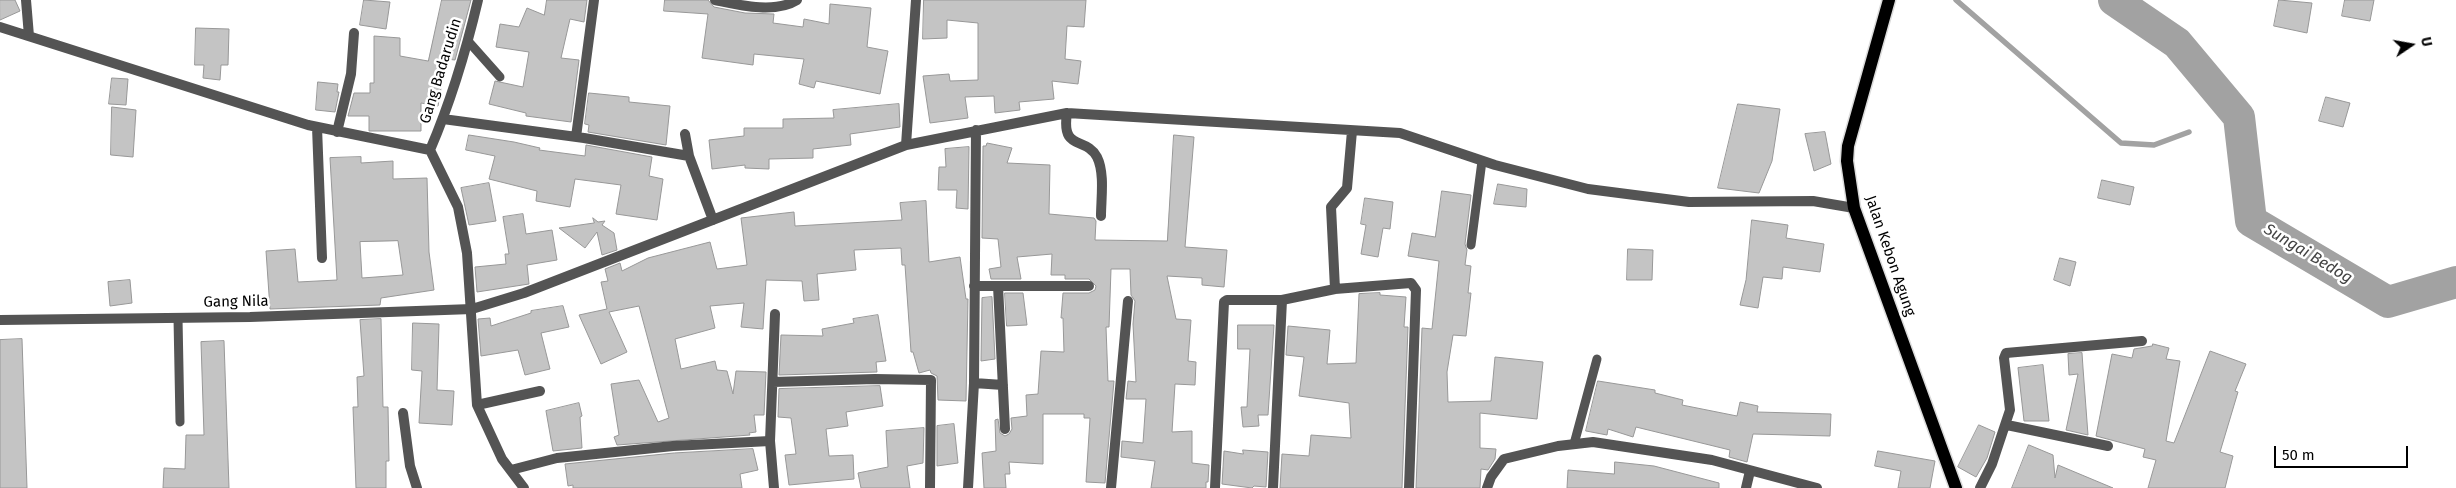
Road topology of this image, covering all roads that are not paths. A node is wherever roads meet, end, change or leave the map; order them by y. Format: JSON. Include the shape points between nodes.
{"nodes":[{"id":1,"x":26,"y":0,"type":"edge"},
{"id":2,"x":478,"y":0,"type":"edge"},
{"id":3,"x":594,"y":0,"type":"edge"},
{"id":4,"x":715,"y":0,"type":"edge"},
{"id":5,"x":797,"y":0,"type":"edge"},
{"id":6,"x":916,"y":0,"type":"edge"},
{"id":7,"x":1889,"y":0,"type":"edge"},
{"id":8,"x":0,"y":27,"type":"edge"},
{"id":9,"x":354,"y":33,"type":"dead end"},
{"id":10,"x":29,"y":36,"type":"junction"},
{"id":11,"x":468,"y":41,"type":"junction"},
{"id":12,"x":500,"y":77,"type":"dead end"},
{"id":13,"x":1068,"y":113,"type":"junction"},
{"id":14,"x":443,"y":119,"type":"junction"},
{"id":15,"x":317,"y":127,"type":"junction"},
{"id":16,"x":976,"y":130,"type":"junction"},
{"id":17,"x":1352,"y":131,"type":"junction"},
{"id":18,"x":337,"y":132,"type":"junction"},
{"id":19,"x":685,"y":134,"type":"dead end"},
{"id":20,"x":576,"y":137,"type":"junction"},
{"id":21,"x":906,"y":145,"type":"junction"},
{"id":22,"x":430,"y":150,"type":"junction"},
{"id":23,"x":689,"y":156,"type":"junction"},
{"id":24,"x":1482,"y":161,"type":"junction"},
{"id":25,"x":1854,"y":208,"type":"junction"},
{"id":26,"x":1100,"y":216,"type":"dead end"},
{"id":27,"x":714,"y":220,"type":"junction"},
{"id":28,"x":1471,"y":245,"type":"dead end"},
{"id":29,"x":322,"y":258,"type":"dead end"},
{"id":30,"x":974,"y":286,"type":"junction"},
{"id":31,"x":998,"y":286,"type":"junction"},
{"id":32,"x":1089,"y":286,"type":"dead end"},
{"id":33,"x":1335,"y":289,"type":"junction"},
{"id":34,"x":1282,"y":300,"type":"junction"},
{"id":35,"x":1128,"y":301,"type":"dead end"},
{"id":36,"x":472,"y":309,"type":"junction"},
{"id":37,"x":775,"y":314,"type":"dead end"},
{"id":38,"x":178,"y":318,"type":"junction"},
{"id":39,"x":0,"y":320,"type":"edge"},
{"id":40,"x":2142,"y":341,"type":"dead end"},
{"id":41,"x":1597,"y":359,"type":"dead end"},
{"id":42,"x":773,"y":382,"type":"junction"},
{"id":43,"x":974,"y":383,"type":"junction"},
{"id":44,"x":1003,"y":385,"type":"junction"},
{"id":45,"x":540,"y":391,"type":"dead end"},
{"id":46,"x":477,"y":404,"type":"junction"},
{"id":47,"x":403,"y":413,"type":"dead end"},
{"id":48,"x":180,"y":422,"type":"dead end"},
{"id":49,"x":2007,"y":425,"type":"junction"},
{"id":50,"x":1005,"y":429,"type":"dead end"},
{"id":51,"x":770,"y":441,"type":"junction"},
{"id":52,"x":1574,"y":444,"type":"junction"},
{"id":53,"x":2108,"y":446,"type":"dead end"},
{"id":54,"x":511,"y":470,"type":"junction"},
{"id":55,"x":1750,"y":471,"type":"junction"},
{"id":56,"x":417,"y":488,"type":"edge"},
{"id":57,"x":524,"y":488,"type":"edge"},
{"id":58,"x":774,"y":488,"type":"edge"},
{"id":59,"x":930,"y":488,"type":"edge"},
{"id":60,"x":968,"y":488,"type":"edge"},
{"id":61,"x":1111,"y":488,"type":"edge"},
{"id":62,"x":1215,"y":488,"type":"edge"},
{"id":63,"x":1273,"y":488,"type":"edge"},
{"id":64,"x":1409,"y":488,"type":"edge"},
{"id":65,"x":1487,"y":488,"type":"edge"},
{"id":66,"x":1746,"y":488,"type":"edge"},
{"id":67,"x":1817,"y":488,"type":"edge"},
{"id":68,"x":1956,"y":488,"type":"edge"},
{"id":69,"x":1980,"y":488,"type":"edge"}],
"edges":[{"from":1,"to":10,"type":"street"},
{"from":2,"to":11,"type":"street","name":"Gang Badarudin"},
{"from":3,"to":20,"type":"street"},
{"from":4,"to":5,"type":"street","via":[[785,7]]},
{"from":6,"to":21,"type":"street"},
{"from":7,"to":25,"type":"main road","name":"Jalan Kebon Agung","via":[[1848,146]]},
{"from":8,"to":10,"type":"street"},
{"from":9,"to":18,"type":"street","via":[[351,74]]},
{"from":10,"to":15,"type":"street"},
{"from":11,"to":12,"type":"lane"},
{"from":11,"to":14,"type":"street","name":"Gang Badarudin"},
{"from":13,"to":16,"type":"street","name":"Gang Nila"},
{"from":13,"to":17,"type":"street","name":"Gang Nila"},
{"from":13,"to":26,"type":"street","via":[[1065,128],[1068,134],[1092,152],[1099,164]]},
{"from":14,"to":20,"type":"street"},
{"from":14,"to":22,"type":"street","name":"Gang Badarudin"},
{"from":15,"to":18,"type":"street"},
{"from":15,"to":29,"type":"street"},
{"from":16,"to":21,"type":"street","name":"Gang Nila"},
{"from":16,"to":30,"type":"street"},
{"from":17,"to":24,"type":"street","name":"Gang Nila","via":[[1400,133]]},
{"from":17,"to":33,"type":"street","via":[[1347,188],[1331,207]]},
{"from":18,"to":22,"type":"street"},
{"from":19,"to":23,"type":"street"},
{"from":20,"to":23,"type":"street"},
{"from":21,"to":27,"type":"street","name":"Gang Nila"},
{"from":22,"to":36,"type":"street","via":[[458,207],[467,253]]},
{"from":23,"to":27,"type":"street"},
{"from":24,"to":25,"type":"street","name":"Gang Nila","via":[[1588,189],[1681,201],[1813,201]]},
{"from":24,"to":28,"type":"lane"},
{"from":25,"to":68,"type":"main road","name":"Jalan Kebon Agung"},
{"from":27,"to":36,"type":"street","name":"Gang Nila"},
{"from":30,"to":31,"type":"street"},
{"from":30,"to":43,"type":"street"},
{"from":31,"to":32,"type":"street"},
{"from":31,"to":44,"type":"street"},
{"from":33,"to":34,"type":"street"},
{"from":33,"to":64,"type":"street","via":[[1411,283],[1416,290]]},
{"from":34,"to":62,"type":"street","via":[[1227,300],[1222,306]]},
{"from":34,"to":63,"type":"street"},
{"from":35,"to":61,"type":"street"},
{"from":36,"to":38,"type":"street","name":"Gang Nila"},
{"from":36,"to":46,"type":"street"},
{"from":37,"to":42,"type":"street"},
{"from":38,"to":39,"type":"street","name":"Gang Nila"},
{"from":38,"to":48,"type":"lane"},
{"from":40,"to":49,"type":"street","via":[[2006,354],[2010,410]]},
{"from":41,"to":52,"type":"lane"},
{"from":42,"to":51,"type":"street"},
{"from":42,"to":59,"type":"street","via":[[931,380]]},
{"from":43,"to":44,"type":"street"},
{"from":43,"to":60,"type":"street"},
{"from":44,"to":50,"type":"street"},
{"from":45,"to":46,"type":"street"},
{"from":46,"to":54,"type":"street","via":[[502,460]]},
{"from":47,"to":56,"type":"street","via":[[410,466]]},
{"from":49,"to":53,"type":"street"},
{"from":49,"to":69,"type":"street"},
{"from":51,"to":54,"type":"street","via":[[672,446],[557,458]]},
{"from":51,"to":58,"type":"street"},
{"from":52,"to":55,"type":"street","via":[[1593,442],[1712,460]]},
{"from":52,"to":65,"type":"street","via":[[1504,460]]},
{"from":54,"to":57,"type":"street"},
{"from":55,"to":66,"type":"street"},
{"from":55,"to":67,"type":"street"}]}
